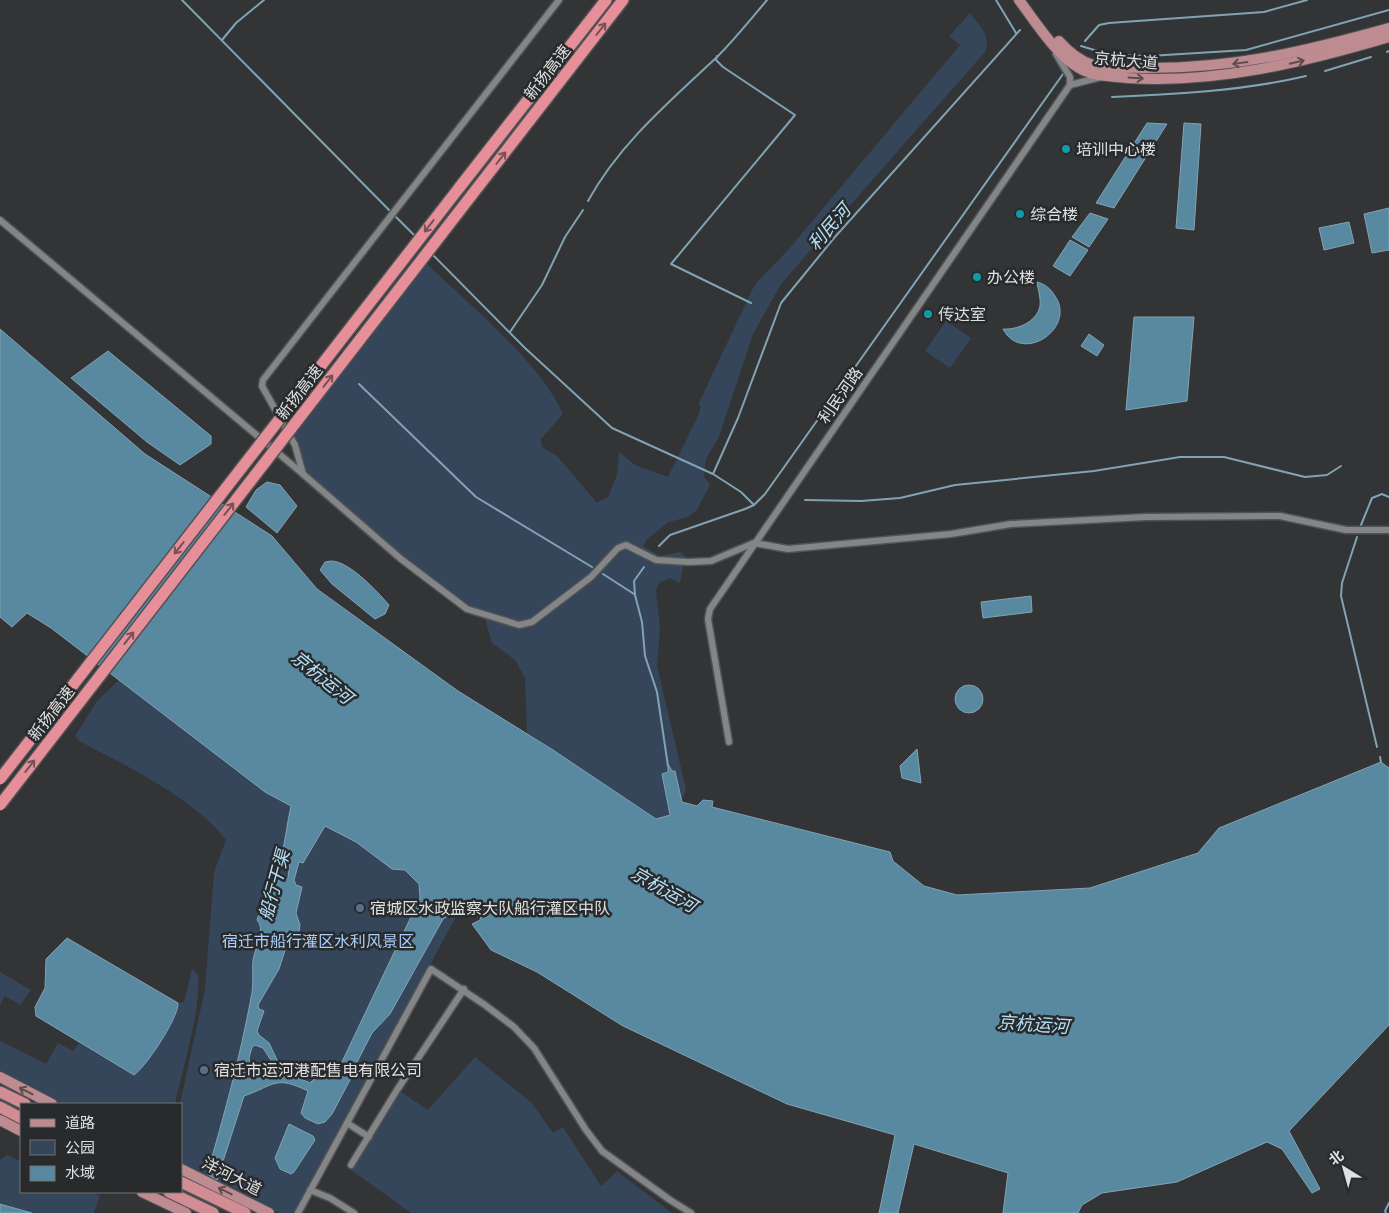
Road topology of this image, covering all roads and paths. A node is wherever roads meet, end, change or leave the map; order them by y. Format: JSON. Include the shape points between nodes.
{"nodes":[{"id":1,"x":560,"y":0,"type":"edge"},
{"id":2,"x":606,"y":0,"type":"edge"},
{"id":3,"x":623,"y":0,"type":"edge"},
{"id":4,"x":1019,"y":0,"type":"edge"},
{"id":5,"x":1028,"y":11,"type":"junction"},
{"id":6,"x":1389,"y":28,"type":"edge"},
{"id":7,"x":1389,"y":37,"type":"edge"},
{"id":8,"x":1106,"y":76,"type":"junction"},
{"id":9,"x":1070,"y":85,"type":"junction"},
{"id":10,"x":0,"y":220,"type":"edge"},
{"id":11,"x":303,"y":474,"type":"junction"},
{"id":12,"x":1389,"y":530,"type":"edge"},
{"id":13,"x":754,"y":544,"type":"junction"},
{"id":14,"x":730,"y":742,"type":"dead end"},
{"id":15,"x":0,"y":779,"type":"edge"},
{"id":16,"x":0,"y":805,"type":"edge"},
{"id":17,"x":464,"y":989,"type":"junction"},
{"id":18,"x":0,"y":1077,"type":"edge"},
{"id":19,"x":0,"y":1092,"type":"edge"},
{"id":20,"x":23,"y":1103,"type":"edge"},
{"id":21,"x":50,"y":1103,"type":"edge"},
{"id":22,"x":0,"y":1107,"type":"edge"},
{"id":23,"x":20,"y":1117,"type":"edge"},
{"id":24,"x":0,"y":1120,"type":"edge"},
{"id":25,"x":347,"y":1122,"type":"junction"},
{"id":26,"x":20,"y":1130,"type":"edge"},
{"id":27,"x":369,"y":1137,"type":"junction"},
{"id":28,"x":351,"y":1165,"type":"dead end"},
{"id":29,"x":182,"y":1170,"type":"edge"},
{"id":30,"x":182,"y":1182,"type":"edge"},
{"id":31,"x":310,"y":1190,"type":"junction"},
{"id":32,"x":144,"y":1193,"type":"edge"},
{"id":33,"x":171,"y":1193,"type":"edge"},
{"id":34,"x":186,"y":1213,"type":"edge"},
{"id":35,"x":213,"y":1213,"type":"edge"},
{"id":36,"x":245,"y":1213,"type":"edge"},
{"id":37,"x":269,"y":1213,"type":"edge"},
{"id":38,"x":298,"y":1213,"type":"edge"},
{"id":39,"x":354,"y":1213,"type":"edge"},
{"id":40,"x":691,"y":1213,"type":"edge"}],
"edges":[{"from":1,"to":11,"type":"street","via":[[263,380],[262,386],[295,445]]},
{"from":2,"to":15,"type":"highway","name":"新扬高速","one_way":true,"bridge":true},
{"from":16,"to":3,"type":"highway","name":"新扬高速","one_way":true,"bridge":true},
{"from":4,"to":5,"type":"main road"},
{"from":6,"to":5,"type":"main road","name":"京杭大道","one_way":true,"via":[[1305,50],[1237,63],[1157,68],[1106,67],[1093,65],[1067,50]]},
{"from":5,"to":8,"type":"main road","name":"京杭大道","via":[[1065,58],[1091,74]]},
{"from":5,"to":9,"type":"street","via":[[1070,77]]},
{"from":8,"to":7,"type":"main road","name":"京杭大道","one_way":true,"via":[[1146,79],[1237,74]]},
{"from":8,"to":9,"type":"street"},
{"from":9,"to":13,"type":"street","name":"利民河路"},
{"from":10,"to":11,"type":"street"},
{"from":11,"to":13,"type":"street","via":[[400,559],[458,604],[519,625],[532,622],[591,577],[618,548],[626,545],[656,560],[688,562],[711,561]]},
{"from":12,"to":13,"type":"street","via":[[1346,530],[1280,516],[1146,517],[1011,524],[788,549]]},
{"from":13,"to":14,"type":"street","name":"利民河路","via":[[710,609],[708,619]]},
{"from":17,"to":25,"type":"street","via":[[431,969]]},
{"from":17,"to":27,"type":"street"},
{"from":17,"to":40,"type":"street","via":[[508,1022],[534,1048],[602,1151]]},
{"from":21,"to":18,"type":"main road","one_way":true},
{"from":19,"to":20,"type":"highway"},
{"from":22,"to":23,"type":"highway"},
{"from":24,"to":26,"type":"main road"},
{"from":25,"to":27,"type":"street"},
{"from":25,"to":31,"type":"street"},
{"from":27,"to":28,"type":"street"},
{"from":37,"to":29,"type":"main road","name":"洋河大道","one_way":true},
{"from":30,"to":36,"type":"highway","name":"洋河大道"},
{"from":31,"to":38,"type":"street"},
{"from":31,"to":39,"type":"street"},
{"from":32,"to":34,"type":"main road"},
{"from":33,"to":35,"type":"highway"}]}
